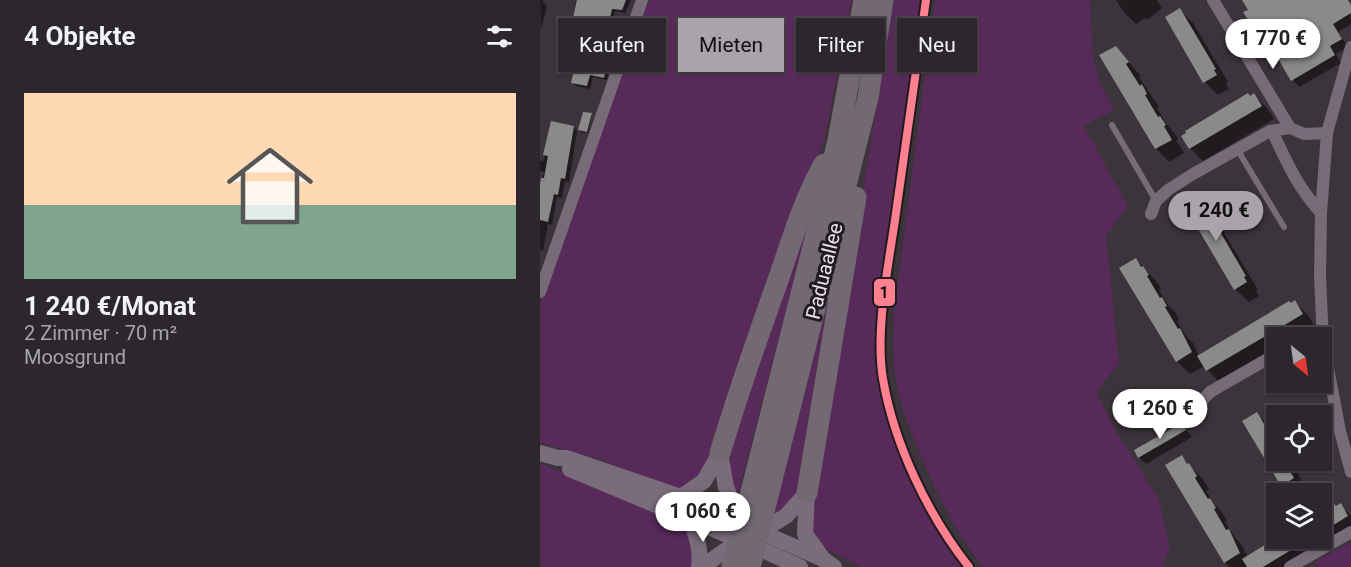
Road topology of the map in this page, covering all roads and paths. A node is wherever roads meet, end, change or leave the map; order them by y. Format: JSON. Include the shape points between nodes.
{"nodes":[{"id":1,"x":642,"y":0,"type":"edge"},
{"id":2,"x":864,"y":0,"type":"edge"},
{"id":3,"x":883,"y":0,"type":"edge"},
{"id":4,"x":1213,"y":0,"type":"edge"},
{"id":5,"x":1351,"y":47,"type":"edge"},
{"id":6,"x":868,"y":98,"type":"junction"},
{"id":7,"x":1112,"y":125,"type":"dead end"},
{"id":8,"x":1290,"y":128,"type":"junction"},
{"id":9,"x":1272,"y":130,"type":"junction"},
{"id":10,"x":1327,"y":133,"type":"junction"},
{"id":11,"x":838,"y":140,"type":"junction"},
{"id":12,"x":1238,"y":149,"type":"junction"},
{"id":13,"x":1156,"y":201,"type":"junction"},
{"id":14,"x":1150,"y":213,"type":"dead end"},
{"id":15,"x":1321,"y":213,"type":"junction"},
{"id":16,"x":1284,"y":227,"type":"dead end"},
{"id":17,"x":540,"y":292,"type":"edge"},
{"id":18,"x":1322,"y":327,"type":"edge"},
{"id":19,"x":1266,"y":360,"type":"edge"},
{"id":20,"x":1332,"y":381,"type":"edge"},
{"id":21,"x":1177,"y":417,"type":"dead end"},
{"id":22,"x":1345,"y":430,"type":"edge"},
{"id":23,"x":540,"y":453,"type":"edge"},
{"id":24,"x":720,"y":453,"type":"junction"},
{"id":25,"x":769,"y":455,"type":"junction"},
{"id":26,"x":558,"y":458,"type":"junction"},
{"id":27,"x":1351,"y":472,"type":"edge"},
{"id":28,"x":807,"y":493,"type":"junction"},
{"id":29,"x":681,"y":497,"type":"junction"},
{"id":30,"x":689,"y":519,"type":"junction"},
{"id":31,"x":1351,"y":532,"type":"edge"},
{"id":32,"x":744,"y":534,"type":"edge"},
{"id":33,"x":828,"y":563,"type":"edge"},
{"id":34,"x":701,"y":567,"type":"edge"},
{"id":35,"x":750,"y":567,"type":"edge"},
{"id":36,"x":801,"y":567,"type":"edge"},
{"id":37,"x":1290,"y":567,"type":"edge"}],
"edges":[{"from":1,"to":17,"type":"street"},
{"from":2,"to":11,"type":"highway","name":"Paduaallee"},
{"from":3,"to":6,"type":"highway","name":"Paduaallee"},
{"from":4,"to":8,"type":"street"},
{"from":5,"to":10,"type":"street"},
{"from":6,"to":25,"type":"highway","name":"Paduaallee"},
{"from":6,"to":28,"type":"highway","via":[[862,157]]},
{"from":7,"to":13,"type":"lane"},
{"from":8,"to":9,"type":"street"},
{"from":8,"to":10,"type":"street","via":[[1304,134]]},
{"from":9,"to":12,"type":"street"},
{"from":9,"to":15,"type":"street","via":[[1290,171]]},
{"from":10,"to":15,"type":"street"},
{"from":11,"to":24,"type":"highway","via":[[815,180]]},
{"from":11,"to":25,"type":"highway","name":"Paduaallee"},
{"from":12,"to":13,"type":"street","via":[[1176,184]]},
{"from":12,"to":16,"type":"lane"},
{"from":13,"to":14,"type":"street"},
{"from":15,"to":18,"type":"street"},
{"from":19,"to":21,"type":"street","via":[[1210,392]]},
{"from":20,"to":22,"type":"street"},
{"from":22,"to":27,"type":"street"},
{"from":23,"to":26,"type":"main road"},
{"from":24,"to":29,"type":"main road","via":[[704,481]]},
{"from":24,"to":32,"type":"main road","via":[[726,487]]},
{"from":25,"to":32,"type":"highway","name":"Paduaallee"},
{"from":26,"to":29,"type":"main road"},
{"from":26,"to":30,"type":"main road","via":[[571,470]]},
{"from":28,"to":32,"type":"main road","via":[[786,516]]},
{"from":28,"to":33,"type":"main road","via":[[805,534]]},
{"from":29,"to":32,"type":"main road"},
{"from":30,"to":32,"type":"main road"},
{"from":30,"to":34,"type":"main road","via":[[698,540]]},
{"from":31,"to":37,"type":"street"},
{"from":32,"to":33,"type":"main road"},
{"from":32,"to":34,"type":"main road"},
{"from":32,"to":35,"type":"highway","name":"Paduaallee"},
{"from":32,"to":36,"type":"main road"}]}
